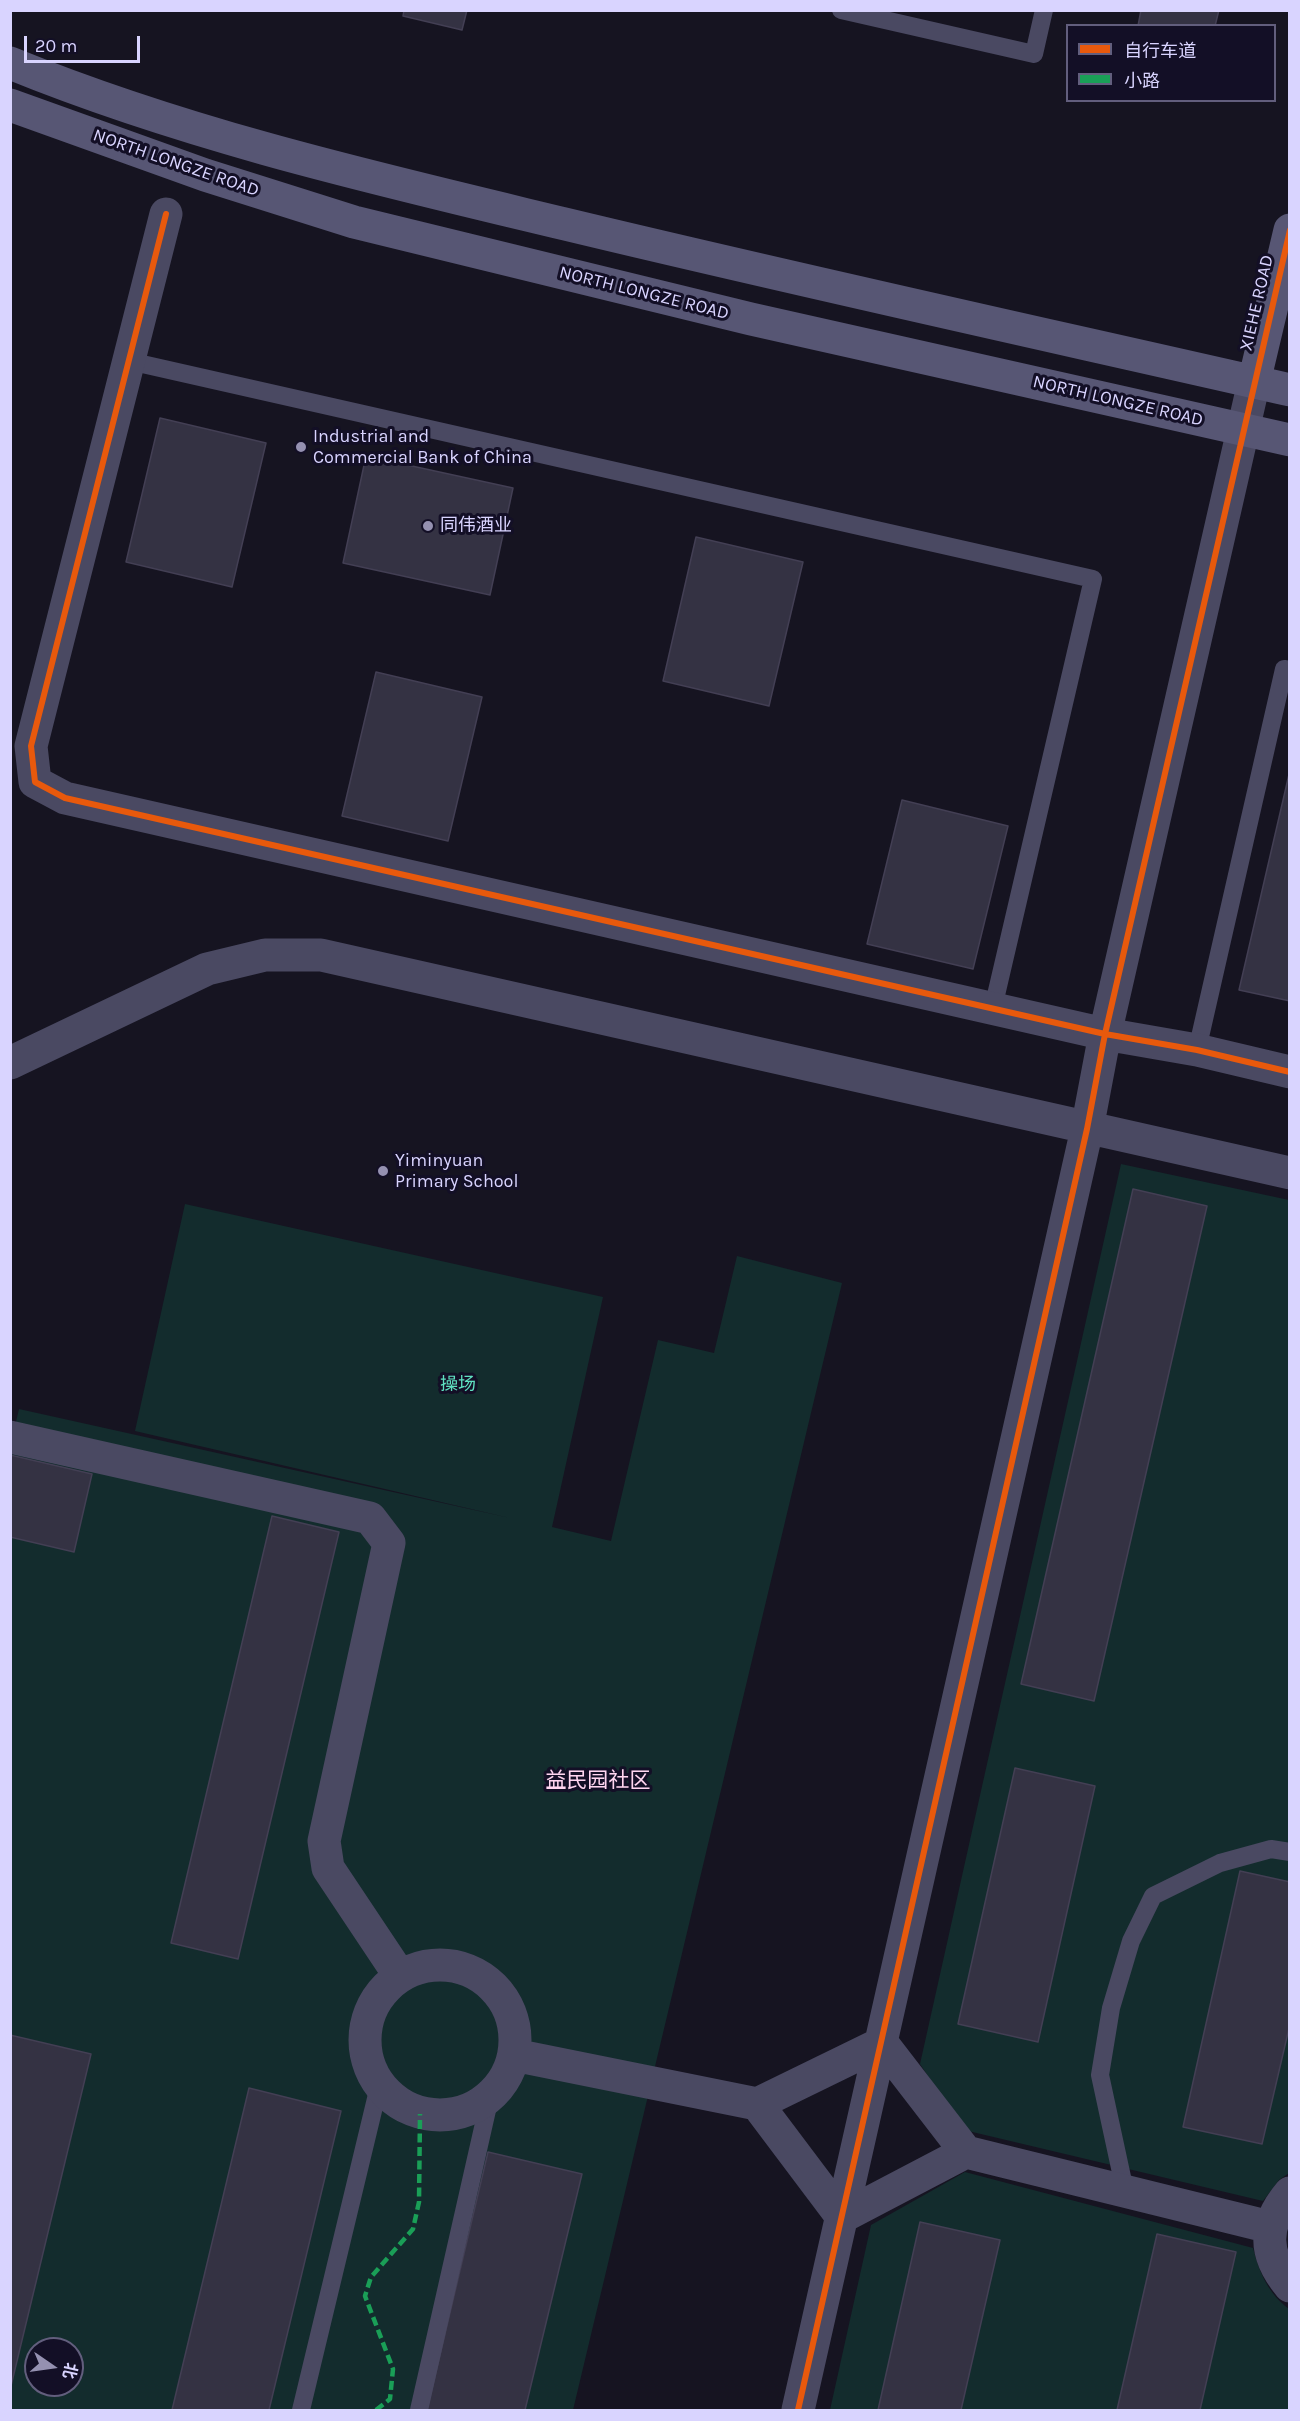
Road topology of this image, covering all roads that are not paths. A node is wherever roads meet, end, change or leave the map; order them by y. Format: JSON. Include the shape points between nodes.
{"nodes":[{"id":1,"x":841,"y":10,"type":"edge"},
{"id":2,"x":1044,"y":10,"type":"edge"},
{"id":3,"x":10,"y":63,"type":"edge"},
{"id":4,"x":10,"y":105,"type":"edge"},
{"id":5,"x":166,"y":214,"type":"dead end"},
{"id":6,"x":1290,"y":230,"type":"edge"},
{"id":7,"x":129,"y":362,"type":"junction"},
{"id":8,"x":1254,"y":382,"type":"junction"},
{"id":9,"x":1290,"y":390,"type":"edge"},
{"id":10,"x":1243,"y":429,"type":"junction"},
{"id":11,"x":1290,"y":440,"type":"edge"},
{"id":12,"x":1290,"y":670,"type":"edge"},
{"id":13,"x":993,"y":1008,"type":"junction"},
{"id":14,"x":1105,"y":1034,"type":"junction"},
{"id":15,"x":1197,"y":1050,"type":"junction"},
{"id":16,"x":10,"y":1063,"type":"edge"},
{"id":17,"x":1290,"y":1072,"type":"edge"},
{"id":18,"x":1087,"y":1129,"type":"junction"},
{"id":19,"x":1290,"y":1173,"type":"edge"},
{"id":20,"x":10,"y":1437,"type":"edge"},
{"id":21,"x":1290,"y":1852,"type":"edge"},
{"id":22,"x":400,"y":1976,"type":"junction"},
{"id":23,"x":882,"y":2043,"type":"junction"},
{"id":24,"x":514,"y":2055,"type":"junction"},
{"id":25,"x":380,"y":2086,"type":"junction"},
{"id":26,"x":490,"y":2097,"type":"junction"},
{"id":27,"x":757,"y":2104,"type":"junction"},
{"id":28,"x":966,"y":2152,"type":"junction"},
{"id":29,"x":1125,"y":2191,"type":"junction"},
{"id":30,"x":1290,"y":2193,"type":"edge"},
{"id":31,"x":842,"y":2217,"type":"junction"},
{"id":32,"x":1270,"y":2227,"type":"junction"},
{"id":33,"x":1290,"y":2286,"type":"edge"},
{"id":34,"x":301,"y":2410,"type":"edge"},
{"id":35,"x":419,"y":2410,"type":"edge"},
{"id":36,"x":798,"y":2410,"type":"edge"}],
"edges":[{"from":1,"to":2,"type":"lane","via":[[1034,54]]},
{"from":3,"to":8,"type":"main road","name":"NORTH LONGZE ROAD","via":[[74,89],[206,132],[378,179]]},
{"from":4,"to":10,"type":"main road","name":"NORTH LONGZE ROAD","via":[[205,175],[354,222],[751,319]]},
{"from":5,"to":7,"type":"street"},
{"from":6,"to":8,"type":"main road","name":"XIEHE ROAD"},
{"from":7,"to":13,"type":"street","via":[[31,746],[35,782],[65,798]]},
{"from":7,"to":13,"type":"lane","via":[[1093,579]]},
{"from":8,"to":9,"type":"main road","name":"NORTH LONGZE ROAD"},
{"from":8,"to":10,"type":"street"},
{"from":10,"to":11,"type":"main road","name":"NORTH LONGZE ROAD"},
{"from":10,"to":14,"type":"street"},
{"from":12,"to":15,"type":"lane","via":[[1284,669]]},
{"from":13,"to":14,"type":"street"},
{"from":14,"to":15,"type":"street"},
{"from":14,"to":18,"type":"street"},
{"from":15,"to":17,"type":"street"},
{"from":16,"to":18,"type":"street","via":[[207,969],[265,955],[321,955]]},
{"from":18,"to":19,"type":"street"},
{"from":18,"to":23,"type":"street"},
{"from":20,"to":22,"type":"street","via":[[370,1518],[389,1544],[324,1841],[328,1868]]},
{"from":21,"to":29,"type":"lane","via":[[1271,1849],[1220,1863],[1153,1896],[1131,1941],[1111,2008],[1100,2075]]},
{"from":22,"to":24,"type":"street","via":[[423,1966],[448,1964],[472,1971],[493,1985],[507,2005],[512,2021]]},
{"from":22,"to":25,"type":"street","via":[[381,1992],[369,2014],[364,2039],[368,2064]]},
{"from":23,"to":27,"type":"street"},
{"from":23,"to":28,"type":"street"},
{"from":23,"to":31,"type":"street"},
{"from":24,"to":26,"type":"street","via":[[506,2078]]},
{"from":24,"to":27,"type":"street"},
{"from":25,"to":26,"type":"street","via":[[397,2103],[420,2114],[444,2116],[469,2110]]},
{"from":25,"to":34,"type":"lane"},
{"from":26,"to":35,"type":"lane"},
{"from":27,"to":31,"type":"street"},
{"from":28,"to":29,"type":"street"},
{"from":28,"to":31,"type":"street"},
{"from":29,"to":32,"type":"street"},
{"from":30,"to":32,"type":"street","via":[[1277,2208]]},
{"from":31,"to":36,"type":"street"},
{"from":32,"to":33,"type":"street","via":[[1276,2271]]}]}
